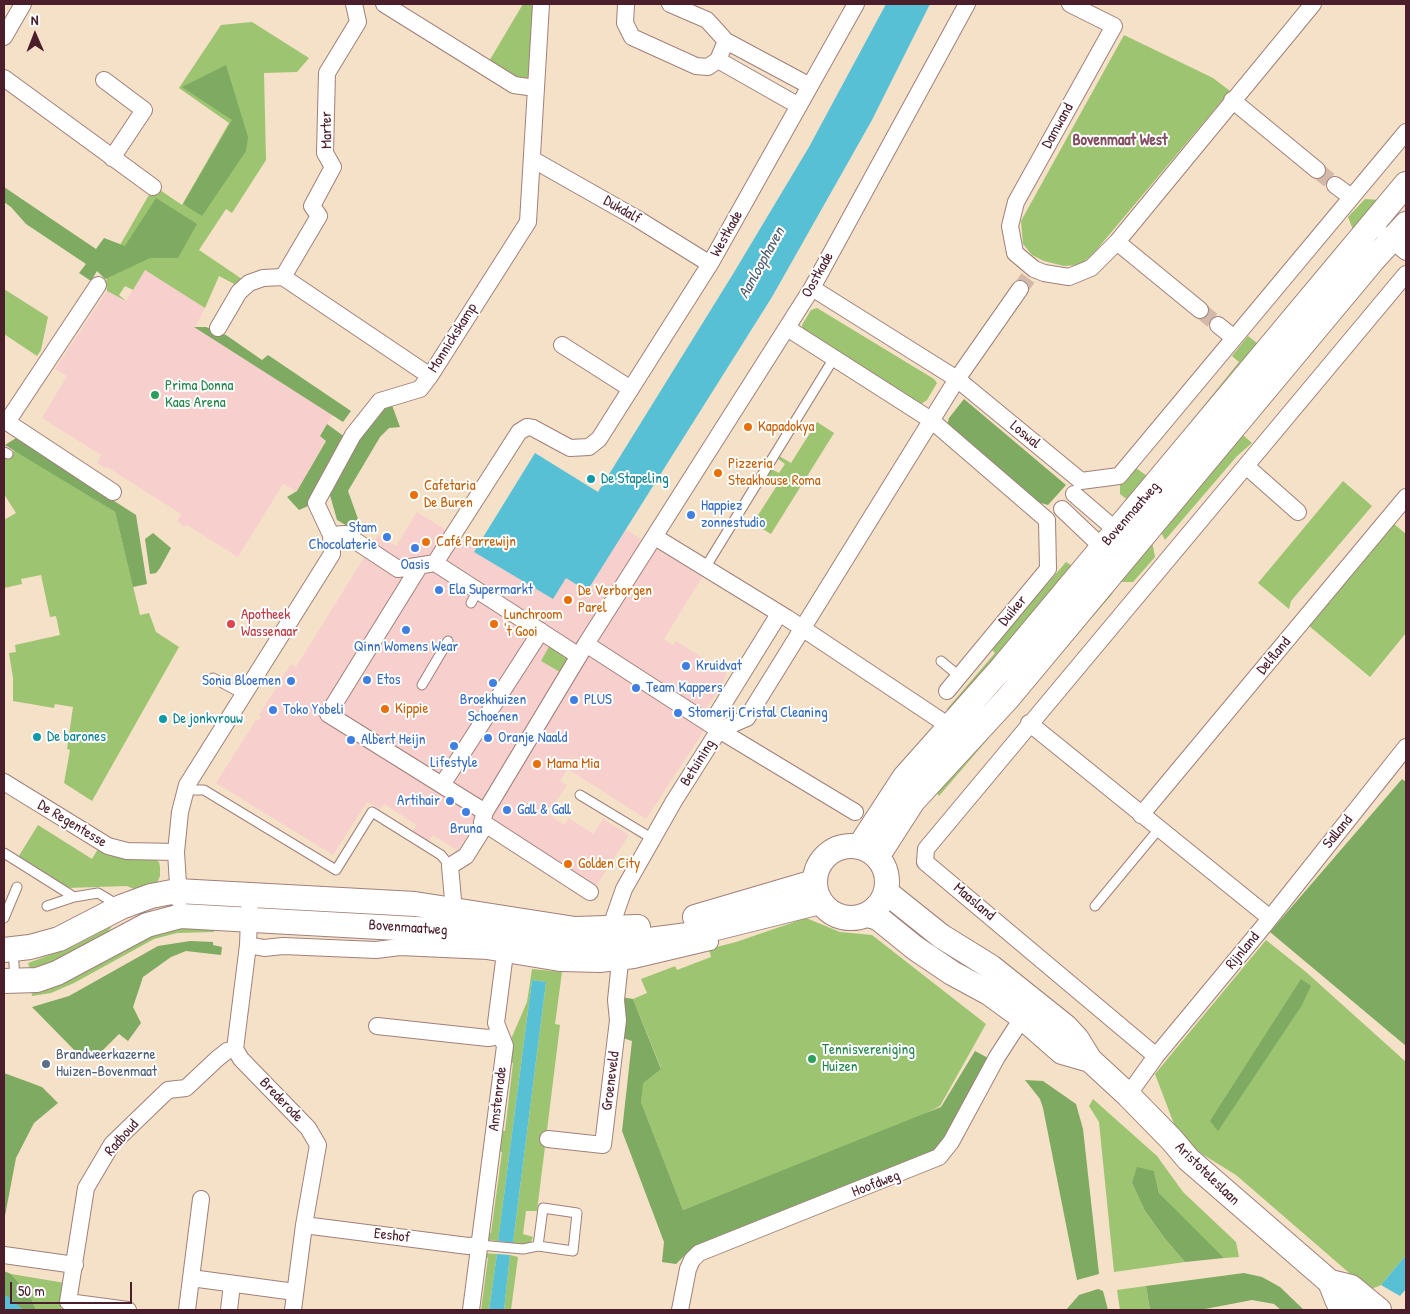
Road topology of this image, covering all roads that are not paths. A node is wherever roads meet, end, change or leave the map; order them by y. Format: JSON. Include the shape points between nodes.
{"nodes":[{"id":1,"x":23,"y":4,"type":"edge"},
{"id":2,"x":354,"y":4,"type":"edge"},
{"id":3,"x":384,"y":4,"type":"edge"},
{"id":4,"x":541,"y":4,"type":"edge"},
{"id":5,"x":626,"y":4,"type":"edge"},
{"id":6,"x":670,"y":4,"type":"edge"},
{"id":7,"x":856,"y":4,"type":"edge"},
{"id":8,"x":967,"y":4,"type":"edge"},
{"id":9,"x":1070,"y":4,"type":"edge"},
{"id":10,"x":1313,"y":4,"type":"edge"},
{"id":11,"x":4,"y":37,"type":"edge"},
{"id":12,"x":726,"y":41,"type":"junction"},
{"id":13,"x":718,"y":60,"type":"junction"},
{"id":14,"x":4,"y":78,"type":"edge"},
{"id":15,"x":104,"y":80,"type":"dead end"},
{"id":16,"x":810,"y":86,"type":"junction"},
{"id":17,"x":535,"y":88,"type":"junction"},
{"id":18,"x":1232,"y":100,"type":"junction"},
{"id":19,"x":800,"y":106,"type":"junction"},
{"id":20,"x":1406,"y":132,"type":"edge"},
{"id":21,"x":112,"y":158,"type":"junction"},
{"id":22,"x":532,"y":159,"type":"junction"},
{"id":23,"x":1317,"y":170,"type":"tunnel mouth"},
{"id":24,"x":1406,"y":184,"type":"edge"},
{"id":25,"x":1335,"y":185,"type":"tunnel mouth"},
{"id":26,"x":153,"y":187,"type":"dead end"},
{"id":27,"x":1350,"y":197,"type":"junction"},
{"id":28,"x":1372,"y":224,"type":"junction"},
{"id":29,"x":1402,"y":239,"type":"edge"},
{"id":30,"x":1117,"y":242,"type":"junction"},
{"id":31,"x":710,"y":264,"type":"junction"},
{"id":32,"x":1406,"y":274,"type":"edge"},
{"id":33,"x":283,"y":277,"type":"junction"},
{"id":34,"x":1027,"y":279,"type":"junction"},
{"id":35,"x":98,"y":285,"type":"dead end"},
{"id":36,"x":812,"y":288,"type":"junction"},
{"id":37,"x":1200,"y":310,"type":"tunnel mouth"},
{"id":38,"x":1218,"y":325,"type":"tunnel mouth"},
{"id":39,"x":218,"y":328,"type":"dead end"},
{"id":40,"x":787,"y":328,"type":"junction"},
{"id":41,"x":1234,"y":338,"type":"junction"},
{"id":42,"x":562,"y":345,"type":"dead end"},
{"id":43,"x":834,"y":358,"type":"junction"},
{"id":44,"x":430,"y":376,"type":"junction"},
{"id":45,"x":957,"y":379,"type":"junction"},
{"id":46,"x":631,"y":389,"type":"junction"},
{"id":47,"x":931,"y":420,"type":"junction"},
{"id":48,"x":5,"y":421,"type":"edge"},
{"id":49,"x":1246,"y":466,"type":"junction"},
{"id":50,"x":1078,"y":488,"type":"junction"},
{"id":51,"x":113,"y":492,"type":"dead end"},
{"id":52,"x":1406,"y":498,"type":"edge"},
{"id":53,"x":1062,"y":508,"type":"junction"},
{"id":54,"x":1298,"y":512,"type":"dead end"},
{"id":55,"x":1047,"y":520,"type":"junction"},
{"id":56,"x":331,"y":536,"type":"junction"},
{"id":57,"x":655,"y":537,"type":"junction"},
{"id":58,"x":1110,"y":540,"type":"junction"},
{"id":59,"x":1126,"y":556,"type":"junction"},
{"id":60,"x":435,"y":563,"type":"junction"},
{"id":61,"x":419,"y":566,"type":"junction"},
{"id":62,"x":705,"y":568,"type":"junction"},
{"id":63,"x":779,"y":614,"type":"junction"},
{"id":64,"x":802,"y":629,"type":"junction"},
{"id":65,"x":540,"y":631,"type":"junction"},
{"id":66,"x":448,"y":641,"type":"dead end"},
{"id":67,"x":583,"y":650,"type":"junction"},
{"id":68,"x":941,"y":661,"type":"dead end"},
{"id":69,"x":959,"y":676,"type":"junction"},
{"id":70,"x":212,"y":678,"type":"dead end"},
{"id":71,"x":422,"y":685,"type":"dead end"},
{"id":72,"x":947,"y":691,"type":"dead end"},
{"id":73,"x":243,"y":694,"type":"junction"},
{"id":74,"x":1029,"y":723,"type":"junction"},
{"id":75,"x":715,"y":727,"type":"junction"},
{"id":76,"x":951,"y":727,"type":"junction"},
{"id":77,"x":970,"y":742,"type":"junction"},
{"id":78,"x":1406,"y":747,"type":"edge"},
{"id":79,"x":4,"y":782,"type":"edge"},
{"id":80,"x":442,"y":785,"type":"junction"},
{"id":81,"x":185,"y":790,"type":"junction"},
{"id":82,"x":580,"y":795,"type":"dead end"},
{"id":83,"x":855,"y":812,"type":"dead end"},
{"id":84,"x":1141,"y":815,"type":"junction"},
{"id":85,"x":483,"y":822,"type":"junction"},
{"id":86,"x":1158,"y":830,"type":"junction"},
{"id":87,"x":653,"y":840,"type":"junction"},
{"id":88,"x":176,"y":852,"type":"junction"},
{"id":89,"x":868,"y":852,"type":"junction"},
{"id":90,"x":4,"y":853,"type":"edge"},
{"id":91,"x":450,"y":866,"type":"junction"},
{"id":92,"x":17,"y":887,"type":"dead end"},
{"id":93,"x":177,"y":891,"type":"junction"},
{"id":94,"x":590,"y":892,"type":"dead end"},
{"id":95,"x":817,"y":892,"type":"junction"},
{"id":96,"x":886,"y":892,"type":"junction"},
{"id":97,"x":250,"y":893,"type":"junction"},
{"id":98,"x":74,"y":897,"type":"junction"},
{"id":99,"x":47,"y":906,"type":"dead end"},
{"id":100,"x":1095,"y":906,"type":"dead end"},
{"id":101,"x":121,"y":907,"type":"junction"},
{"id":102,"x":454,"y":911,"type":"junction"},
{"id":103,"x":868,"y":914,"type":"junction"},
{"id":104,"x":181,"y":916,"type":"junction"},
{"id":105,"x":4,"y":917,"type":"edge"},
{"id":106,"x":1270,"y":918,"type":"junction"},
{"id":107,"x":249,"y":919,"type":"junction"},
{"id":108,"x":610,"y":929,"type":"junction"},
{"id":109,"x":134,"y":932,"type":"junction"},
{"id":110,"x":710,"y":942,"type":"dead end"},
{"id":111,"x":248,"y":945,"type":"junction"},
{"id":112,"x":8,"y":950,"type":"edge"},
{"id":113,"x":505,"y":953,"type":"junction"},
{"id":114,"x":620,"y":962,"type":"junction"},
{"id":115,"x":9,"y":981,"type":"edge"},
{"id":116,"x":1028,"y":1009,"type":"junction"},
{"id":117,"x":377,"y":1026,"type":"dead end"},
{"id":118,"x":500,"y":1036,"type":"junction"},
{"id":119,"x":235,"y":1049,"type":"junction"},
{"id":120,"x":1156,"y":1056,"type":"junction"},
{"id":121,"x":1128,"y":1095,"type":"junction"},
{"id":122,"x":548,"y":1139,"type":"dead end"},
{"id":123,"x":201,"y":1199,"type":"dead end"},
{"id":124,"x":304,"y":1225,"type":"junction"},
{"id":125,"x":485,"y":1245,"type":"junction"},
{"id":126,"x":538,"y":1246,"type":"junction"},
{"id":127,"x":4,"y":1255,"type":"edge"},
{"id":128,"x":75,"y":1265,"type":"junction"},
{"id":129,"x":191,"y":1278,"type":"junction"},
{"id":130,"x":1330,"y":1282,"type":"junction"},
{"id":131,"x":232,"y":1284,"type":"junction"},
{"id":132,"x":295,"y":1292,"type":"junction"},
{"id":133,"x":128,"y":1310,"type":"edge"},
{"id":134,"x":187,"y":1310,"type":"edge"},
{"id":135,"x":229,"y":1310,"type":"edge"},
{"id":136,"x":293,"y":1310,"type":"edge"},
{"id":137,"x":471,"y":1310,"type":"edge"},
{"id":138,"x":680,"y":1310,"type":"edge"},
{"id":139,"x":1348,"y":1310,"type":"edge"},
{"id":140,"x":1379,"y":1310,"type":"edge"}],
"edges":[{"from":1,"to":11,"type":"street"},
{"from":2,"to":33,"type":"street","name":"Marter","via":[[358,22],[327,73],[325,153],[333,166],[312,206],[319,216]]},
{"from":3,"to":17,"type":"street","via":[[514,85]]},
{"from":4,"to":17,"type":"street","name":"Monnickskamp"},
{"from":5,"to":13,"type":"street","via":[[625,23],[632,37],[696,66],[708,67]]},
{"from":6,"to":12,"type":"street","via":[[707,20]]},
{"from":7,"to":16,"type":"street","name":"Westkade"},
{"from":8,"to":36,"type":"street","name":"Oostkade"},
{"from":9,"to":34,"type":"street","name":"Damwand","via":[[1114,26],[1016,202],[1010,226],[1015,253]]},
{"from":10,"to":18,"type":"street"},
{"from":12,"to":13,"type":"street"},
{"from":12,"to":16,"type":"street"},
{"from":13,"to":19,"type":"street"},
{"from":14,"to":21,"type":"street"},
{"from":15,"to":21,"type":"street","via":[[144,110]]},
{"from":16,"to":19,"type":"street","name":"Westkade"},
{"from":17,"to":22,"type":"street","name":"Monnickskamp"},
{"from":18,"to":23,"type":"street"},
{"from":18,"to":30,"type":"street"},
{"from":19,"to":31,"type":"street","name":"Westkade"},
{"from":20,"to":27,"type":"street"},
{"from":21,"to":26,"type":"street"},
{"from":22,"to":31,"type":"street","name":"Dukdalf"},
{"from":22,"to":44,"type":"street","name":"Monnickskamp","via":[[528,222]]},
{"from":24,"to":28,"type":"street","name":"Bovenmaatweg"},
{"from":25,"to":27,"type":"street"},
{"from":27,"to":41,"type":"street"},
{"from":28,"to":29,"type":"street"},
{"from":28,"to":58,"type":"street","name":"Bovenmaatweg"},
{"from":29,"to":59,"type":"street","name":"Bovenmaatweg","via":[[1373,260]]},
{"from":30,"to":34,"type":"street","via":[[1091,268],[1069,277]]},
{"from":30,"to":37,"type":"street"},
{"from":31,"to":46,"type":"street","name":"Westkade"},
{"from":32,"to":49,"type":"street"},
{"from":33,"to":39,"type":"street","via":[[249,283],[239,292]]},
{"from":33,"to":44,"type":"street"},
{"from":34,"to":45,"type":"street"},
{"from":35,"to":48,"type":"street"},
{"from":36,"to":40,"type":"street","name":"Oostkade"},
{"from":36,"to":45,"type":"street","name":"Loswal"},
{"from":38,"to":41,"type":"street"},
{"from":40,"to":43,"type":"street"},
{"from":40,"to":57,"type":"street","name":"Oostkade"},
{"from":41,"to":50,"type":"street","via":[[1119,476]]},
{"from":42,"to":46,"type":"street"},
{"from":43,"to":47,"type":"street"},
{"from":43,"to":62,"type":"lane"},
{"from":44,"to":56,"type":"street","name":"Monnickskamp","via":[[420,389],[380,401],[352,435],[316,502]]},
{"from":45,"to":47,"type":"street"},
{"from":45,"to":50,"type":"street","name":"Loswal"},
{"from":46,"to":60,"type":"street","name":"Westkade","via":[[599,439],[589,447],[570,448],[534,428],[518,432]]},
{"from":47,"to":55,"type":"street"},
{"from":47,"to":64,"type":"street","name":"Betuining"},
{"from":48,"to":51,"type":"street"},
{"from":49,"to":54,"type":"street"},
{"from":49,"to":74,"type":"street"},
{"from":50,"to":53,"type":"street"},
{"from":50,"to":58,"type":"street","name":"Loswal"},
{"from":52,"to":84,"type":"street","name":"Delfland"},
{"from":53,"to":55,"type":"street"},
{"from":53,"to":58,"type":"street","name":"Loswal"},
{"from":55,"to":69,"type":"street","name":"Duiker","via":[[1048,568]]},
{"from":56,"to":61,"type":"street","via":[[345,534],[398,568]]},
{"from":56,"to":73,"type":"street","via":[[332,554]]},
{"from":57,"to":62,"type":"street"},
{"from":57,"to":67,"type":"street","name":"Oostkade"},
{"from":58,"to":59,"type":"street","name":"Loswal"},
{"from":58,"to":76,"type":"street","name":"Bovenmaatweg"},
{"from":59,"to":77,"type":"street","name":"Bovenmaatweg"},
{"from":60,"to":61,"type":"street"},
{"from":60,"to":65,"type":"street","via":[[474,597],[509,611]]},
{"from":61,"to":80,"type":"street","via":[[328,714]]},
{"from":62,"to":63,"type":"street"},
{"from":63,"to":64,"type":"street"},
{"from":63,"to":75,"type":"street"},
{"from":64,"to":75,"type":"street","name":"Betuining","via":[[747,718]]},
{"from":64,"to":76,"type":"street"},
{"from":65,"to":67,"type":"street"},
{"from":65,"to":80,"type":"street"},
{"from":66,"to":71,"type":"lane"},
{"from":67,"to":75,"type":"street"},
{"from":67,"to":85,"type":"street","name":"Oostkade"},
{"from":68,"to":69,"type":"lane"},
{"from":69,"to":72,"type":"street","name":"Duiker"},
{"from":70,"to":73,"type":"lane"},
{"from":73,"to":81,"type":"street"},
{"from":74,"to":84,"type":"street","name":"Rijnland"},
{"from":74,"to":120,"type":"street","name":"Maasland","via":[[926,849],[925,862]]},
{"from":75,"to":83,"type":"street"},
{"from":75,"to":87,"type":"street","name":"Betuining"},
{"from":76,"to":77,"type":"street"},
{"from":76,"to":89,"type":"street","name":"Bovenmaatweg","via":[[904,778]]},
{"from":77,"to":89,"type":"street","name":"Bovenmaatweg"},
{"from":78,"to":106,"type":"street","name":"Salland"},
{"from":79,"to":88,"type":"street","name":"De Regentesse","via":[[108,846]]},
{"from":80,"to":85,"type":"street"},
{"from":81,"to":88,"type":"street"},
{"from":81,"to":91,"type":"lane","via":[[204,790],[336,870],[372,812],[442,855]]},
{"from":82,"to":87,"type":"lane"},
{"from":84,"to":86,"type":"street","name":"Rijnland"},
{"from":85,"to":91,"type":"street","name":"Oostkade","via":[[466,856]]},
{"from":85,"to":94,"type":"street"},
{"from":86,"to":100,"type":"lane"},
{"from":86,"to":106,"type":"street","name":"Rijnland"},
{"from":87,"to":108,"type":"street","name":"Betuining","via":[[624,889]]},
{"from":88,"to":93,"type":"street"},
{"from":89,"to":95,"type":"street","via":[[841,847],[826,856],[819,865]]},
{"from":89,"to":96,"type":"street","via":[[886,870]]},
{"from":90,"to":98,"type":"lane"},
{"from":91,"to":102,"type":"street"},
{"from":92,"to":105,"type":"lane"},
{"from":93,"to":97,"type":"street","name":"Bovenmaatweg"},
{"from":93,"to":101,"type":"street","name":"Bovenmaatweg"},
{"from":93,"to":104,"type":"street"},
{"from":95,"to":103,"type":"street","via":[[833,914],[851,919]]},
{"from":95,"to":107,"type":"street","name":"Bovenmaatweg","via":[[688,935],[603,946],[566,945],[452,931]]},
{"from":95,"to":108,"type":"street","name":"Bovenmaatweg","via":[[654,926]]},
{"from":96,"to":103,"type":"street","via":[[879,905]]},
{"from":96,"to":116,"type":"street","name":"Aristoteleslaan","via":[[940,936],[991,967]]},
{"from":97,"to":102,"type":"street","name":"Bovenmaatweg","via":[[415,904]]},
{"from":97,"to":107,"type":"street"},
{"from":98,"to":99,"type":"lane"},
{"from":98,"to":101,"type":"lane","via":[[98,893]]},
{"from":101,"to":109,"type":"street"},
{"from":101,"to":112,"type":"street","name":"Bovenmaatweg","via":[[59,939]]},
{"from":102,"to":108,"type":"street","name":"Bovenmaatweg","via":[[556,927]]},
{"from":103,"to":116,"type":"street","name":"Aristoteleslaan","via":[[952,973],[988,993]]},
{"from":104,"to":107,"type":"street","name":"Bovenmaatweg"},
{"from":104,"to":109,"type":"street","name":"Bovenmaatweg"},
{"from":106,"to":120,"type":"street","name":"Rijnland"},
{"from":107,"to":111,"type":"street"},
{"from":109,"to":115,"type":"street","name":"Bovenmaatweg","via":[[57,974],[37,980]]},
{"from":110,"to":114,"type":"street","name":"Bovenmaatweg"},
{"from":111,"to":113,"type":"street","name":"Bovenmaatweg","via":[[376,950],[400,947]]},
{"from":111,"to":119,"type":"street"},
{"from":112,"to":115,"type":"lane"},
{"from":113,"to":114,"type":"street","name":"Bovenmaatweg","via":[[561,962]]},
{"from":113,"to":118,"type":"street","name":"Amstenrade","via":[[496,1023]]},
{"from":114,"to":122,"type":"street","name":"Groeneveld","via":[[616,1000],[618,1020],[603,1145]]},
{"from":116,"to":121,"type":"street","name":"Aristoteleslaan","via":[[1066,1027],[1090,1060]]},
{"from":116,"to":138,"type":"street","name":"Hoofdweg","via":[[939,1158],[704,1251],[690,1264]]},
{"from":117,"to":118,"type":"street","via":[[488,1038]]},
{"from":118,"to":125,"type":"street","name":"Amstenrade","via":[[505,1046]]},
{"from":119,"to":124,"type":"street","name":"Brederode","via":[[308,1128],[318,1145]]},
{"from":119,"to":128,"type":"street","name":"Radboud","via":[[218,1058],[186,1088],[168,1090],[112,1144],[86,1188]]},
{"from":120,"to":121,"type":"street","name":"Rijnland"},
{"from":121,"to":130,"type":"street","name":"Aristoteleslaan","via":[[1188,1159]]},
{"from":123,"to":129,"type":"street"},
{"from":124,"to":125,"type":"street","name":"Eeshof","via":[[468,1246]]},
{"from":124,"to":132,"type":"street","name":"Brederode"},
{"from":125,"to":126,"type":"lane"},
{"from":125,"to":137,"type":"street","name":"Amstenrade"},
{"from":126,"to":126,"type":"lane","via":[[543,1208],[578,1213],[573,1250]]},
{"from":127,"to":128,"type":"street"},
{"from":128,"to":133,"type":"street","name":"Radboud","via":[[68,1302]]},
{"from":129,"to":131,"type":"street"},
{"from":129,"to":134,"type":"street"},
{"from":130,"to":139,"type":"street","name":"Aristoteleslaan","via":[[1338,1302]]},
{"from":130,"to":140,"type":"street","name":"Aristoteleslaan","via":[[1351,1287]]},
{"from":131,"to":132,"type":"street"},
{"from":131,"to":135,"type":"street"},
{"from":132,"to":136,"type":"street","name":"Brederode"}]}
